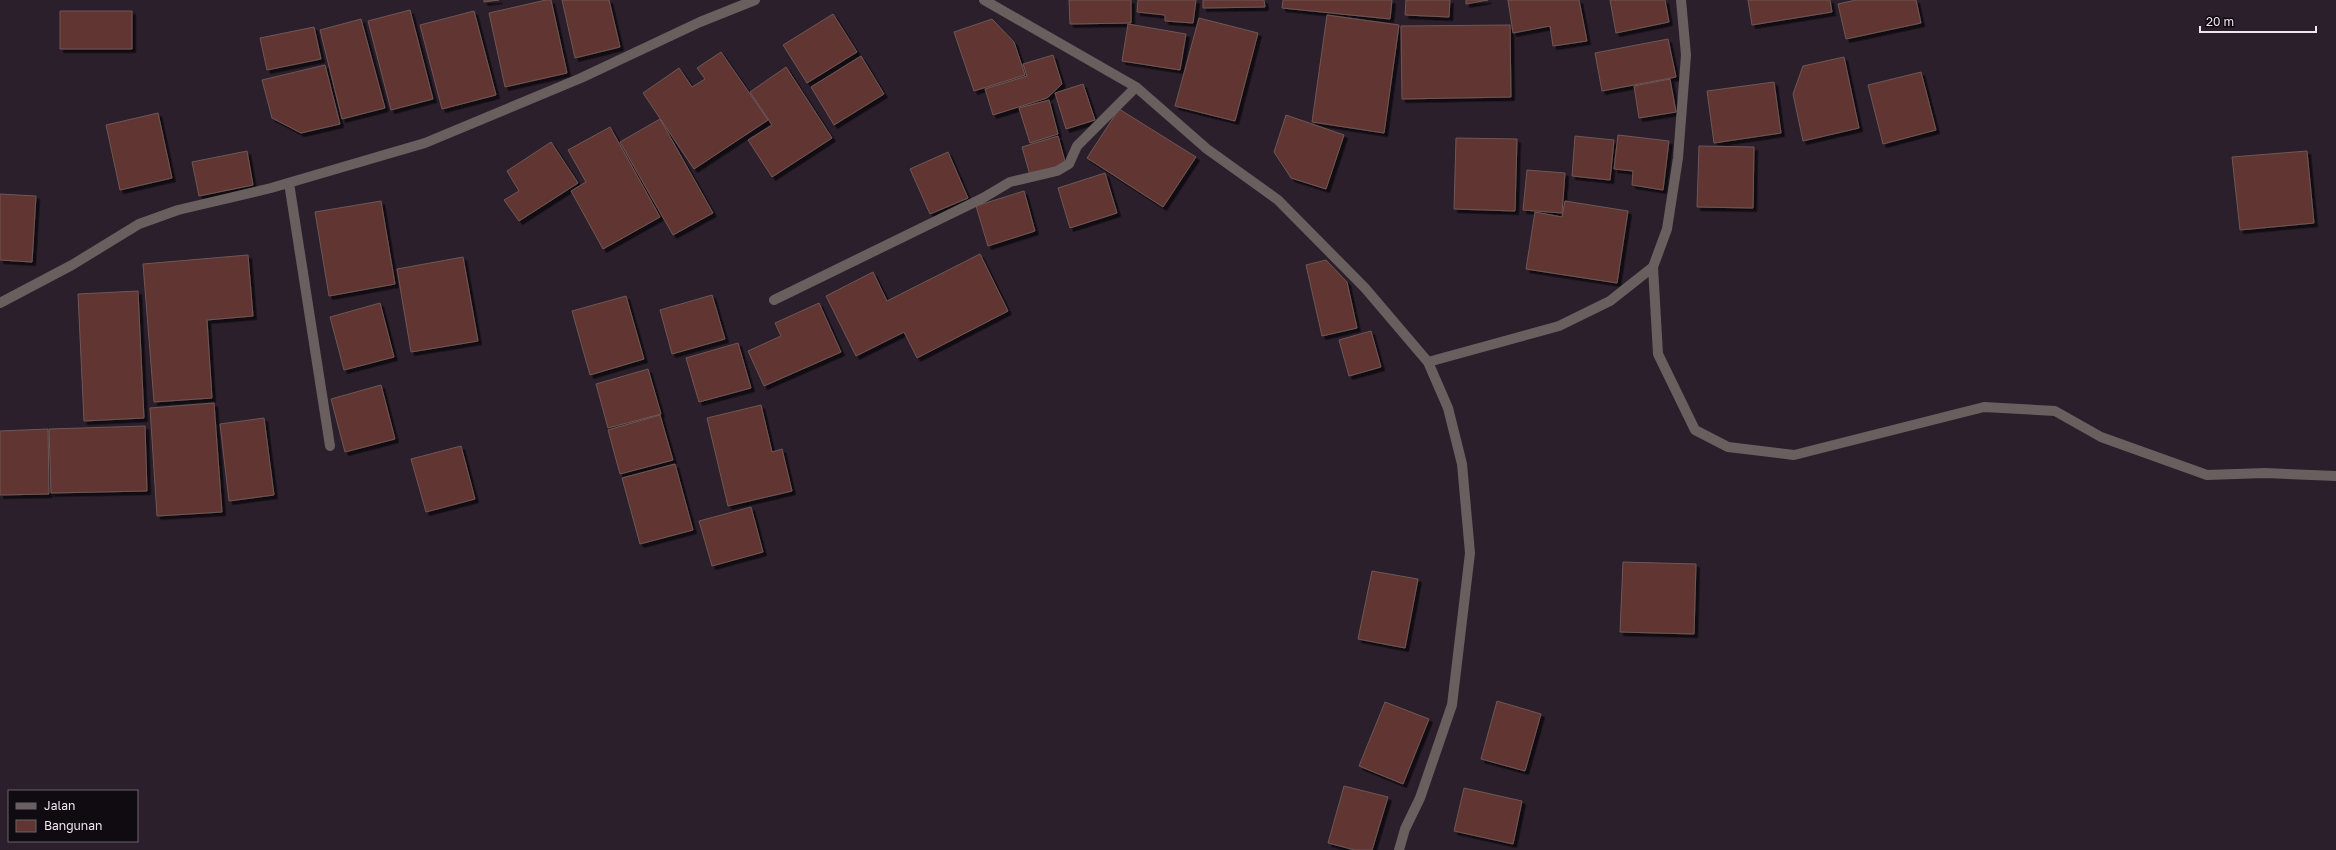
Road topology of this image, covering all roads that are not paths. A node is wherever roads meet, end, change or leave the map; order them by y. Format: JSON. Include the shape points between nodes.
{"nodes":[{"id":1,"x":755,"y":0,"type":"edge"},
{"id":2,"x":984,"y":0,"type":"edge"},
{"id":3,"x":1681,"y":0,"type":"edge"},
{"id":4,"x":1136,"y":87,"type":"junction"},
{"id":5,"x":289,"y":183,"type":"junction"},
{"id":6,"x":1653,"y":267,"type":"junction"},
{"id":7,"x":774,"y":300,"type":"dead end"},
{"id":8,"x":0,"y":303,"type":"edge"},
{"id":9,"x":1428,"y":362,"type":"junction"},
{"id":10,"x":330,"y":446,"type":"dead end"},
{"id":11,"x":2336,"y":476,"type":"edge"},
{"id":12,"x":1400,"y":850,"type":"edge"}],
"edges":[{"from":1,"to":5,"type":"street","via":[[700,22],[581,78],[425,143]]},
{"from":2,"to":4,"type":"street"},
{"from":3,"to":6,"type":"street","via":[[1686,55],[1678,158],[1667,229]]},
{"from":4,"to":7,"type":"street","via":[[1077,146],[1069,164],[1057,171],[1010,182],[983,198]]},
{"from":4,"to":9,"type":"street","via":[[1207,149],[1278,200],[1365,288]]},
{"from":5,"to":8,"type":"street","via":[[178,210],[139,224],[72,265]]},
{"from":5,"to":10,"type":"street"},
{"from":6,"to":9,"type":"street","via":[[1610,301],[1559,326]]},
{"from":6,"to":11,"type":"street","via":[[1658,354],[1694,430],[1728,447],[1794,455],[1984,407],[2055,411],[2101,437],[2207,475],[2265,473]]},
{"from":9,"to":12,"type":"street","via":[[1448,408],[1462,464],[1470,553],[1452,705],[1420,798],[1405,829]]}]}
